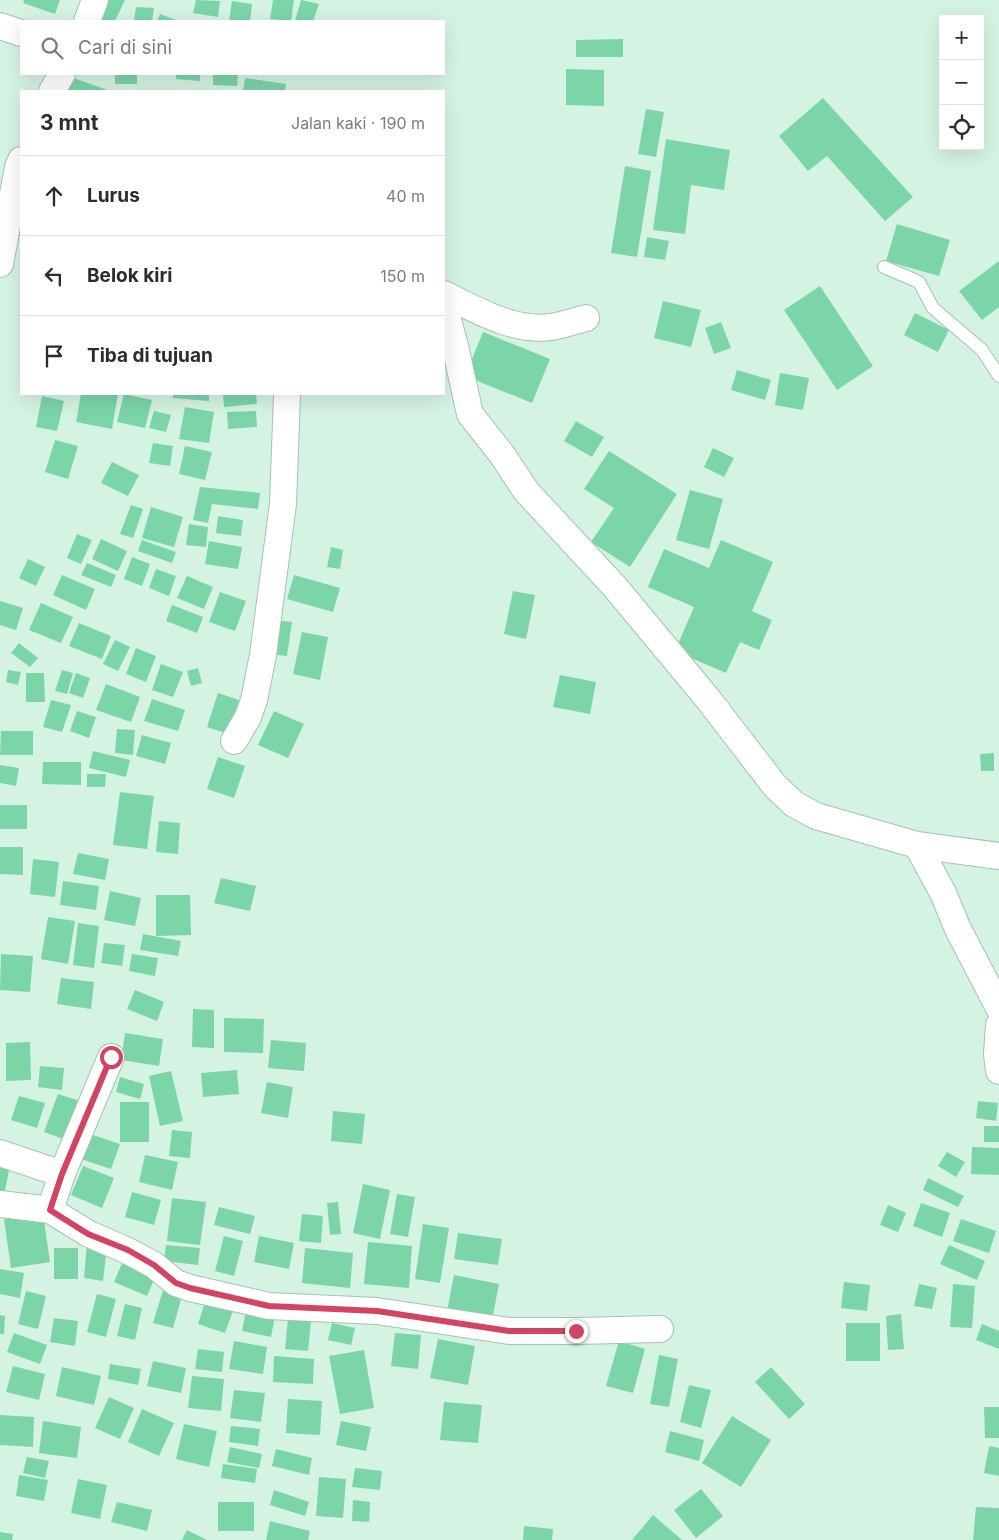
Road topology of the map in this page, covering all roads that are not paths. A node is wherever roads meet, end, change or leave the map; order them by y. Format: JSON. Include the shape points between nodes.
{"nodes":[{"id":1,"x":95,"y":0,"type":"edge"},
{"id":2,"x":87,"y":20,"type":"edge"},
{"id":3,"x":0,"y":26,"type":"edge"},
{"id":4,"x":20,"y":33,"type":"edge"},
{"id":5,"x":61,"y":75,"type":"edge"},
{"id":6,"x":53,"y":90,"type":"edge"},
{"id":7,"x":20,"y":165,"type":"edge"},
{"id":8,"x":0,"y":264,"type":"edge"},
{"id":9,"x":884,"y":267,"type":"dead end"},
{"id":10,"x":445,"y":294,"type":"edge"},
{"id":11,"x":445,"y":309,"type":"edge"},
{"id":12,"x":586,"y":318,"type":"dead end"},
{"id":13,"x":999,"y":376,"type":"edge"},
{"id":14,"x":287,"y":395,"type":"edge"},
{"id":15,"x":234,"y":741,"type":"dead end"},
{"id":16,"x":917,"y":844,"type":"junction"},
{"id":17,"x":999,"y":856,"type":"edge"},
{"id":18,"x":999,"y":1008,"type":"edge"},
{"id":19,"x":999,"y":1025,"type":"edge"},
{"id":20,"x":111,"y":1057,"type":"dead end"},
{"id":21,"x":999,"y":1071,"type":"edge"},
{"id":22,"x":0,"y":1153,"type":"edge"},
{"id":23,"x":62,"y":1174,"type":"junction"},
{"id":24,"x":0,"y":1204,"type":"edge"},
{"id":25,"x":50,"y":1210,"type":"junction"},
{"id":26,"x":660,"y":1329,"type":"dead end"}],
"edges":[{"from":1,"to":2,"type":"street"},
{"from":3,"to":4,"type":"street"},
{"from":5,"to":6,"type":"street"},
{"from":7,"to":8,"type":"street"},
{"from":9,"to":13,"type":"lane","via":[[918,282],[933,308],[982,350]]},
{"from":10,"to":12,"type":"street","via":[[494,318],[533,328]]},
{"from":11,"to":16,"type":"street","via":[[470,414],[526,491],[621,595],[775,786],[794,804],[816,816]]},
{"from":14,"to":15,"type":"street","via":[[283,504],[262,655],[254,700]]},
{"from":16,"to":17,"type":"street"},
{"from":16,"to":18,"type":"street"},
{"from":19,"to":21,"type":"street"},
{"from":20,"to":23,"type":"street"},
{"from":22,"to":23,"type":"street"},
{"from":23,"to":25,"type":"street"},
{"from":24,"to":25,"type":"street"},
{"from":25,"to":26,"type":"street","via":[[88,1234],[128,1250],[154,1265],[176,1283],[269,1306],[377,1311],[509,1331]]}]}
